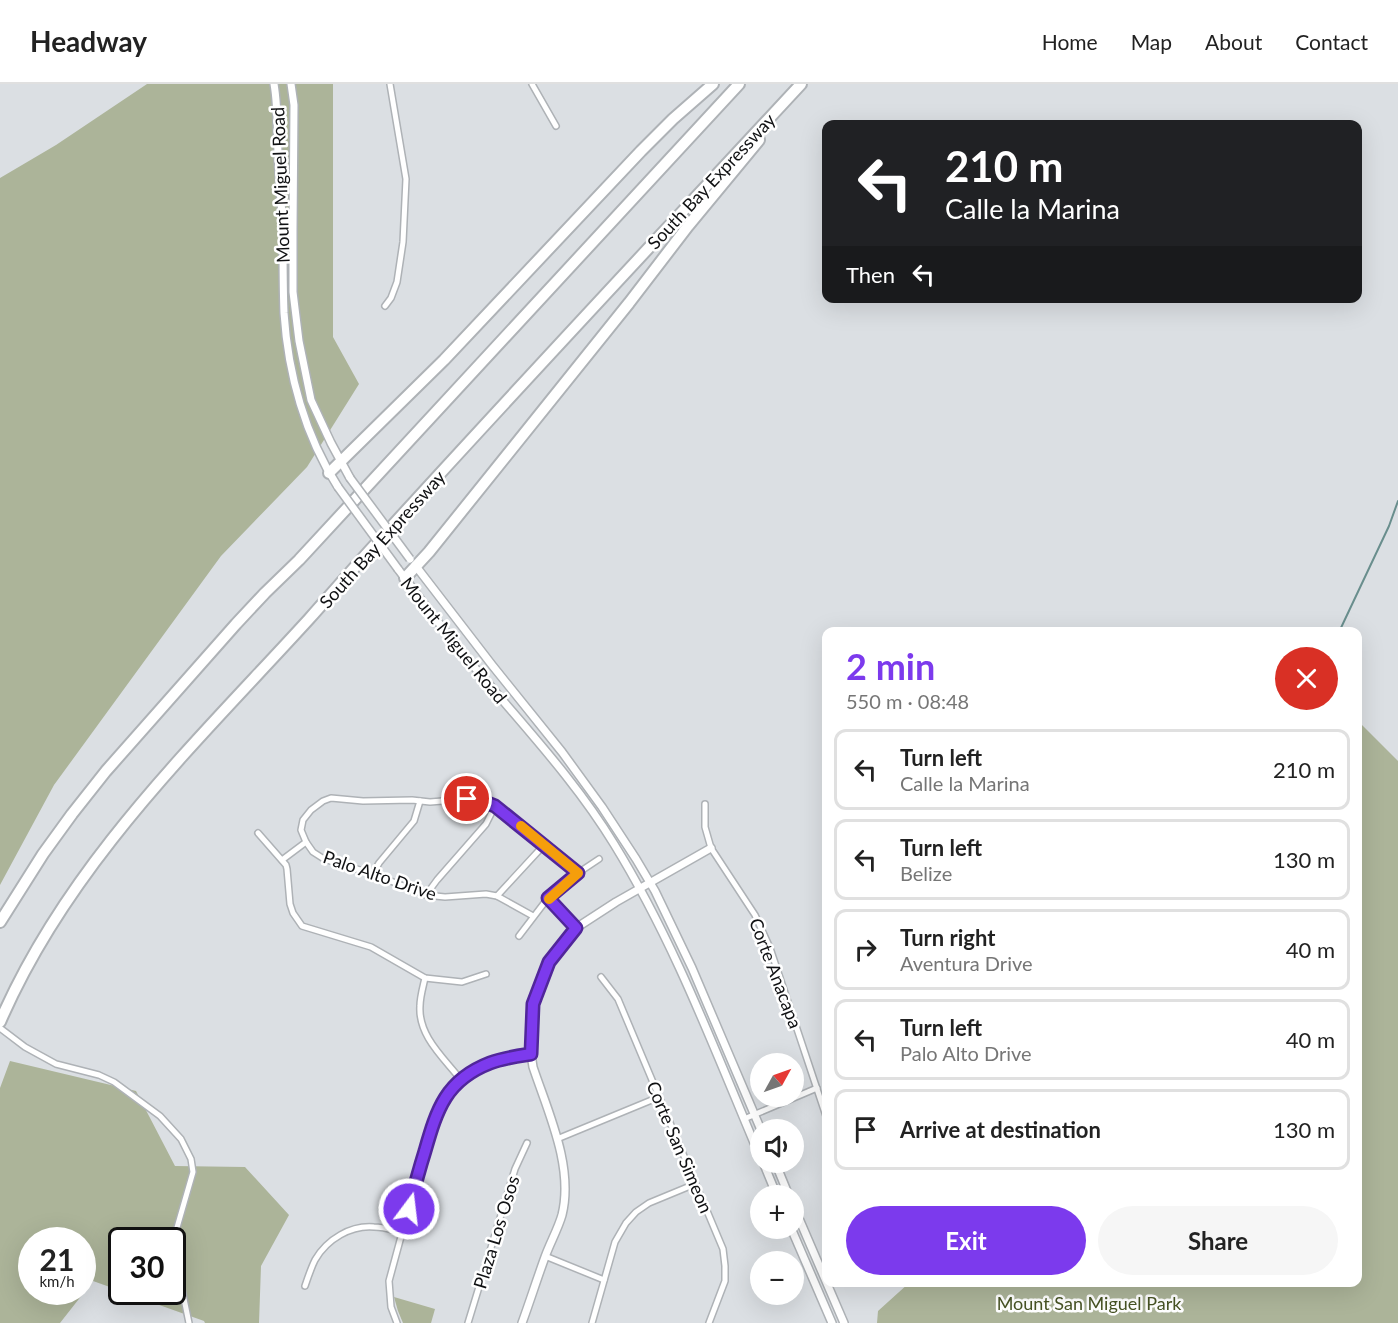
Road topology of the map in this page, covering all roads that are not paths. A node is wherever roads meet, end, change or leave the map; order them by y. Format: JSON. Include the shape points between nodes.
{"nodes":[{"id":1,"x":274,"y":84,"type":"edge"},
{"id":2,"x":291,"y":84,"type":"edge"},
{"id":3,"x":390,"y":84,"type":"edge"},
{"id":4,"x":532,"y":84,"type":"edge"},
{"id":5,"x":713,"y":84,"type":"edge"},
{"id":6,"x":739,"y":84,"type":"edge"},
{"id":7,"x":803,"y":84,"type":"edge"},
{"id":8,"x":556,"y":126,"type":"dead end"},
{"id":9,"x":386,"y":306,"type":"dead end"},
{"id":10,"x":341,"y":462,"type":"junction"},
{"id":11,"x":329,"y":473,"type":"junction"},
{"id":12,"x":413,"y":562,"type":"junction"},
{"id":13,"x":401,"y":573,"type":"junction"},
{"id":14,"x":420,"y":801,"type":"junction"},
{"id":15,"x":705,"y":804,"type":"dead end"},
{"id":16,"x":495,"y":806,"type":"junction"},
{"id":17,"x":258,"y":833,"type":"dead end"},
{"id":18,"x":306,"y":842,"type":"junction"},
{"id":19,"x":544,"y":844,"type":"junction"},
{"id":20,"x":711,"y":848,"type":"junction"},
{"id":21,"x":599,"y":859,"type":"dead end"},
{"id":22,"x":282,"y":860,"type":"junction"},
{"id":23,"x":578,"y":873,"type":"junction"},
{"id":24,"x":373,"y":874,"type":"junction"},
{"id":25,"x":649,"y":882,"type":"junction"},
{"id":26,"x":639,"y":888,"type":"junction"},
{"id":27,"x":426,"y":895,"type":"junction"},
{"id":28,"x":497,"y":896,"type":"junction"},
{"id":29,"x":548,"y":898,"type":"junction"},
{"id":30,"x":533,"y":916,"type":"junction"},
{"id":31,"x":0,"y":922,"type":"edge"},
{"id":32,"x":576,"y":928,"type":"junction"},
{"id":33,"x":519,"y":936,"type":"dead end"},
{"id":34,"x":486,"y":974,"type":"dead end"},
{"id":35,"x":601,"y":977,"type":"dead end"},
{"id":36,"x":425,"y":978,"type":"junction"},
{"id":37,"x":0,"y":1022,"type":"edge"},
{"id":38,"x":0,"y":1028,"type":"edge"},
{"id":39,"x":531,"y":1054,"type":"junction"},
{"id":40,"x":461,"y":1080,"type":"junction"},
{"id":41,"x":817,"y":1088,"type":"junction"},
{"id":42,"x":659,"y":1096,"type":"junction"},
{"id":43,"x":822,"y":1104,"type":"edge"},
{"id":44,"x":755,"y":1113,"type":"junction"},
{"id":45,"x":744,"y":1119,"type":"junction"},
{"id":46,"x":757,"y":1119,"type":"edge"},
{"id":47,"x":750,"y":1133,"type":"edge"},
{"id":48,"x":557,"y":1139,"type":"junction"},
{"id":49,"x":527,"y":1143,"type":"dead end"},
{"id":50,"x":695,"y":1184,"type":"junction"},
{"id":51,"x":804,"y":1230,"type":"edge"},
{"id":52,"x":402,"y":1232,"type":"junction"},
{"id":53,"x":796,"y":1239,"type":"edge"},
{"id":54,"x":545,"y":1256,"type":"junction"},
{"id":55,"x":822,"y":1272,"type":"edge"},
{"id":56,"x":604,"y":1280,"type":"junction"},
{"id":57,"x":305,"y":1286,"type":"dead end"},
{"id":58,"x":828,"y":1287,"type":"edge"},
{"id":59,"x":189,"y":1323,"type":"edge"},
{"id":60,"x":397,"y":1323,"type":"edge"},
{"id":61,"x":468,"y":1323,"type":"edge"},
{"id":62,"x":522,"y":1323,"type":"edge"},
{"id":63,"x":592,"y":1323,"type":"edge"},
{"id":64,"x":709,"y":1323,"type":"edge"},
{"id":65,"x":832,"y":1323,"type":"edge"},
{"id":66,"x":844,"y":1323,"type":"edge"}],
"edges":[{"from":1,"to":11,"type":"street","name":"Mount Miguel Road","via":[[286,333],[303,409]]},
{"from":2,"to":10,"type":"street","name":"Mount Miguel Road","via":[[293,292],[299,341],[311,400]]},
{"from":3,"to":9,"type":"street","via":[[406,179],[398,282]]},
{"from":4,"to":8,"type":"street"},
{"from":5,"to":10,"type":"highway","via":[[657,135],[444,360]]},
{"from":6,"to":31,"type":"highway","via":[[236,624],[106,771],[37,863]]},
{"from":7,"to":12,"type":"highway","via":[[429,552]]},
{"from":7,"to":37,"type":"highway","name":"South Bay Expressway","via":[[185,752],[89,868],[46,934]]},
{"from":10,"to":11,"type":"highway"},
{"from":10,"to":12,"type":"street","name":"Mount Miguel Road","bridge":true},
{"from":11,"to":13,"type":"street","name":"Mount Miguel Road","bridge":true},
{"from":12,"to":13,"type":"highway"},
{"from":12,"to":25,"type":"street","name":"Mount Miguel Road","via":[[562,752],[619,831]]},
{"from":13,"to":26,"type":"street","name":"Mount Miguel Road","via":[[480,675],[553,759],[608,835]]},
{"from":14,"to":16,"type":"street","name":"Palo Alto Drive","via":[[467,799]]},
{"from":14,"to":18,"type":"street","name":"Palo Alto Drive","via":[[331,798],[303,820],[301,830]]},
{"from":14,"to":24,"type":"street","via":[[414,821]]},
{"from":15,"to":20,"type":"street","name":"Corte Anacapa","via":[[705,827]]},
{"from":16,"to":19,"type":"street","name":"Palo Alto Drive"},
{"from":16,"to":27,"type":"street","via":[[486,824]]},
{"from":17,"to":22,"type":"street"},
{"from":18,"to":22,"type":"street"},
{"from":18,"to":24,"type":"street","name":"Palo Alto Drive","via":[[324,859]]},
{"from":19,"to":23,"type":"street","name":"Palo Alto Drive"},
{"from":19,"to":28,"type":"street"},
{"from":20,"to":25,"type":"street"},
{"from":20,"to":41,"type":"street","name":"Corte Anacapa","via":[[755,915],[767,941]]},
{"from":21,"to":23,"type":"street"},
{"from":22,"to":36,"type":"street","via":[[287,869],[292,913],[302,926],[371,947]]},
{"from":23,"to":29,"type":"street"},
{"from":24,"to":27,"type":"street","name":"Palo Alto Drive"},
{"from":25,"to":26,"type":"street"},
{"from":25,"to":44,"type":"street","name":"Mount Miguel Road","via":[[692,968]]},
{"from":26,"to":32,"type":"street"},
{"from":26,"to":45,"type":"street","name":"Mount Miguel Road","via":[[657,919]]},
{"from":27,"to":28,"type":"street","name":"Palo Alto Drive"},
{"from":28,"to":30,"type":"street","name":"Palo Alto Drive"},
{"from":29,"to":30,"type":"street"},
{"from":29,"to":32,"type":"street"},
{"from":30,"to":33,"type":"street"},
{"from":32,"to":39,"type":"street","via":[[549,962],[533,1004]]},
{"from":34,"to":36,"type":"street","via":[[462,982]]},
{"from":35,"to":42,"type":"street","name":"Corte San Simeon","via":[[618,999]]},
{"from":36,"to":40,"type":"street","via":[[421,1021],[429,1040]]},
{"from":38,"to":59,"type":"street","via":[[56,1064],[114,1082],[160,1116],[181,1139],[193,1172],[176,1231],[175,1255]]},
{"from":39,"to":40,"type":"street","via":[[489,1063]]},
{"from":39,"to":48,"type":"street"},
{"from":40,"to":52,"type":"street","via":[[447,1094],[434,1118]]},
{"from":41,"to":43,"type":"street","name":"Corte Anacapa"},
{"from":41,"to":44,"type":"street"},
{"from":42,"to":48,"type":"street"},
{"from":42,"to":50,"type":"street","name":"Corte San Simeon"},
{"from":44,"to":45,"type":"street"},
{"from":44,"to":46,"type":"street","name":"Mount Miguel Road"},
{"from":45,"to":47,"type":"street","name":"Mount Miguel Road"},
{"from":48,"to":54,"type":"street","via":[[564,1165],[564,1202]]},
{"from":49,"to":61,"type":"street","name":"Plaza Los Osos","via":[[515,1168]]},
{"from":50,"to":56,"type":"street","via":[[649,1203],[631,1217],[618,1236]]},
{"from":50,"to":64,"type":"street","name":"Corte San Simeon","via":[[723,1249],[725,1266],[725,1281]]},
{"from":51,"to":55,"type":"street"},
{"from":52,"to":57,"type":"street","via":[[375,1227],[344,1233],[320,1252]]},
{"from":52,"to":60,"type":"street","via":[[389,1281]]},
{"from":53,"to":65,"type":"street"},
{"from":54,"to":56,"type":"street"},
{"from":54,"to":62,"type":"street"},
{"from":56,"to":63,"type":"street"},
{"from":58,"to":66,"type":"street"}]}
